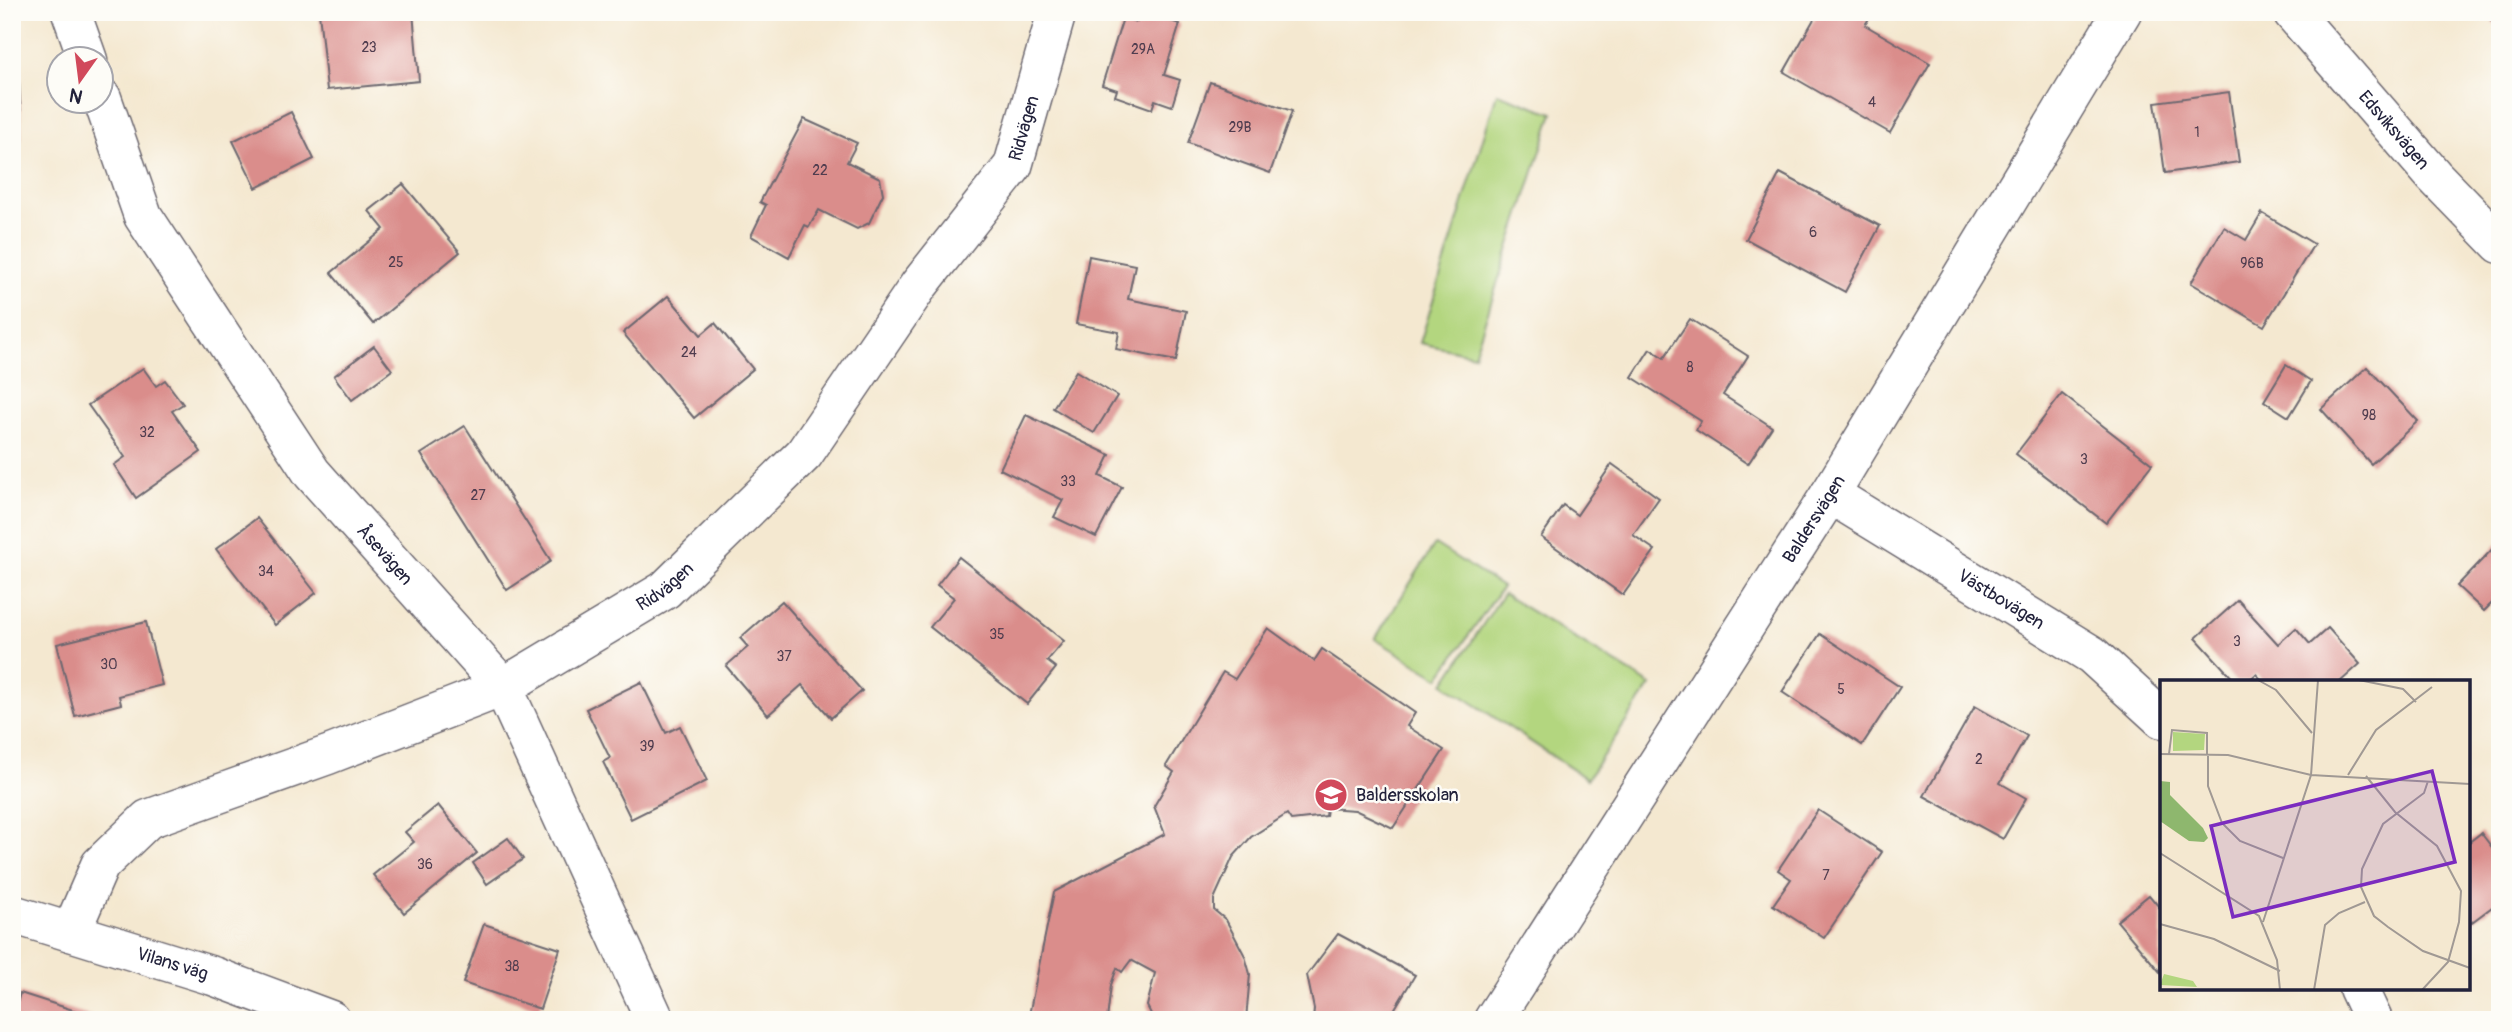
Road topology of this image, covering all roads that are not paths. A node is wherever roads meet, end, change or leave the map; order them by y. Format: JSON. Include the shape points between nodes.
{"nodes":[{"id":1,"x":71,"y":12,"type":"edge"},
{"id":2,"x":1057,"y":12,"type":"edge"},
{"id":3,"x":2122,"y":12,"type":"edge"},
{"id":4,"x":2292,"y":12,"type":"edge"},
{"id":5,"x":83,"y":46,"type":"edge"},
{"id":6,"x":108,"y":116,"type":"edge"},
{"id":7,"x":2500,"y":244,"type":"edge"},
{"id":8,"x":1830,"y":494,"type":"junction"},
{"id":9,"x":503,"y":687,"type":"junction"},
{"id":10,"x":2160,"y":717,"type":"edge"},
{"id":11,"x":12,"y":914,"type":"edge"},
{"id":12,"x":71,"y":932,"type":"junction"},
{"id":13,"x":2359,"y":990,"type":"edge"},
{"id":14,"x":331,"y":1020,"type":"edge"},
{"id":15,"x":655,"y":1020,"type":"edge"},
{"id":16,"x":1493,"y":1020,"type":"edge"},
{"id":17,"x":2373,"y":1020,"type":"edge"}],
"edges":[{"from":1,"to":5,"type":"street"},
{"from":2,"to":9,"type":"street","name":"Ridvägen","via":[[1013,166],[919,285],[804,454],[665,590]]},
{"from":3,"to":8,"type":"street","name":"Baldersvägen"},
{"from":4,"to":7,"type":"street","name":"Edsviksvägen","via":[[2434,176]]},
{"from":6,"to":9,"type":"street","name":"Åsevägen","via":[[143,216],[312,473]]},
{"from":8,"to":10,"type":"street","name":"Västbovägen","via":[[2092,655]]},
{"from":8,"to":16,"type":"street","name":"Baldersvägen"},
{"from":9,"to":12,"type":"street","name":"Ridvägen","via":[[148,819],[100,865]]},
{"from":9,"to":15,"type":"street","name":"Åsevägen"},
{"from":11,"to":12,"type":"street","name":"Vilans väg"},
{"from":12,"to":14,"type":"street","name":"Vilans väg","via":[[213,976]]},
{"from":13,"to":17,"type":"street"}]}
